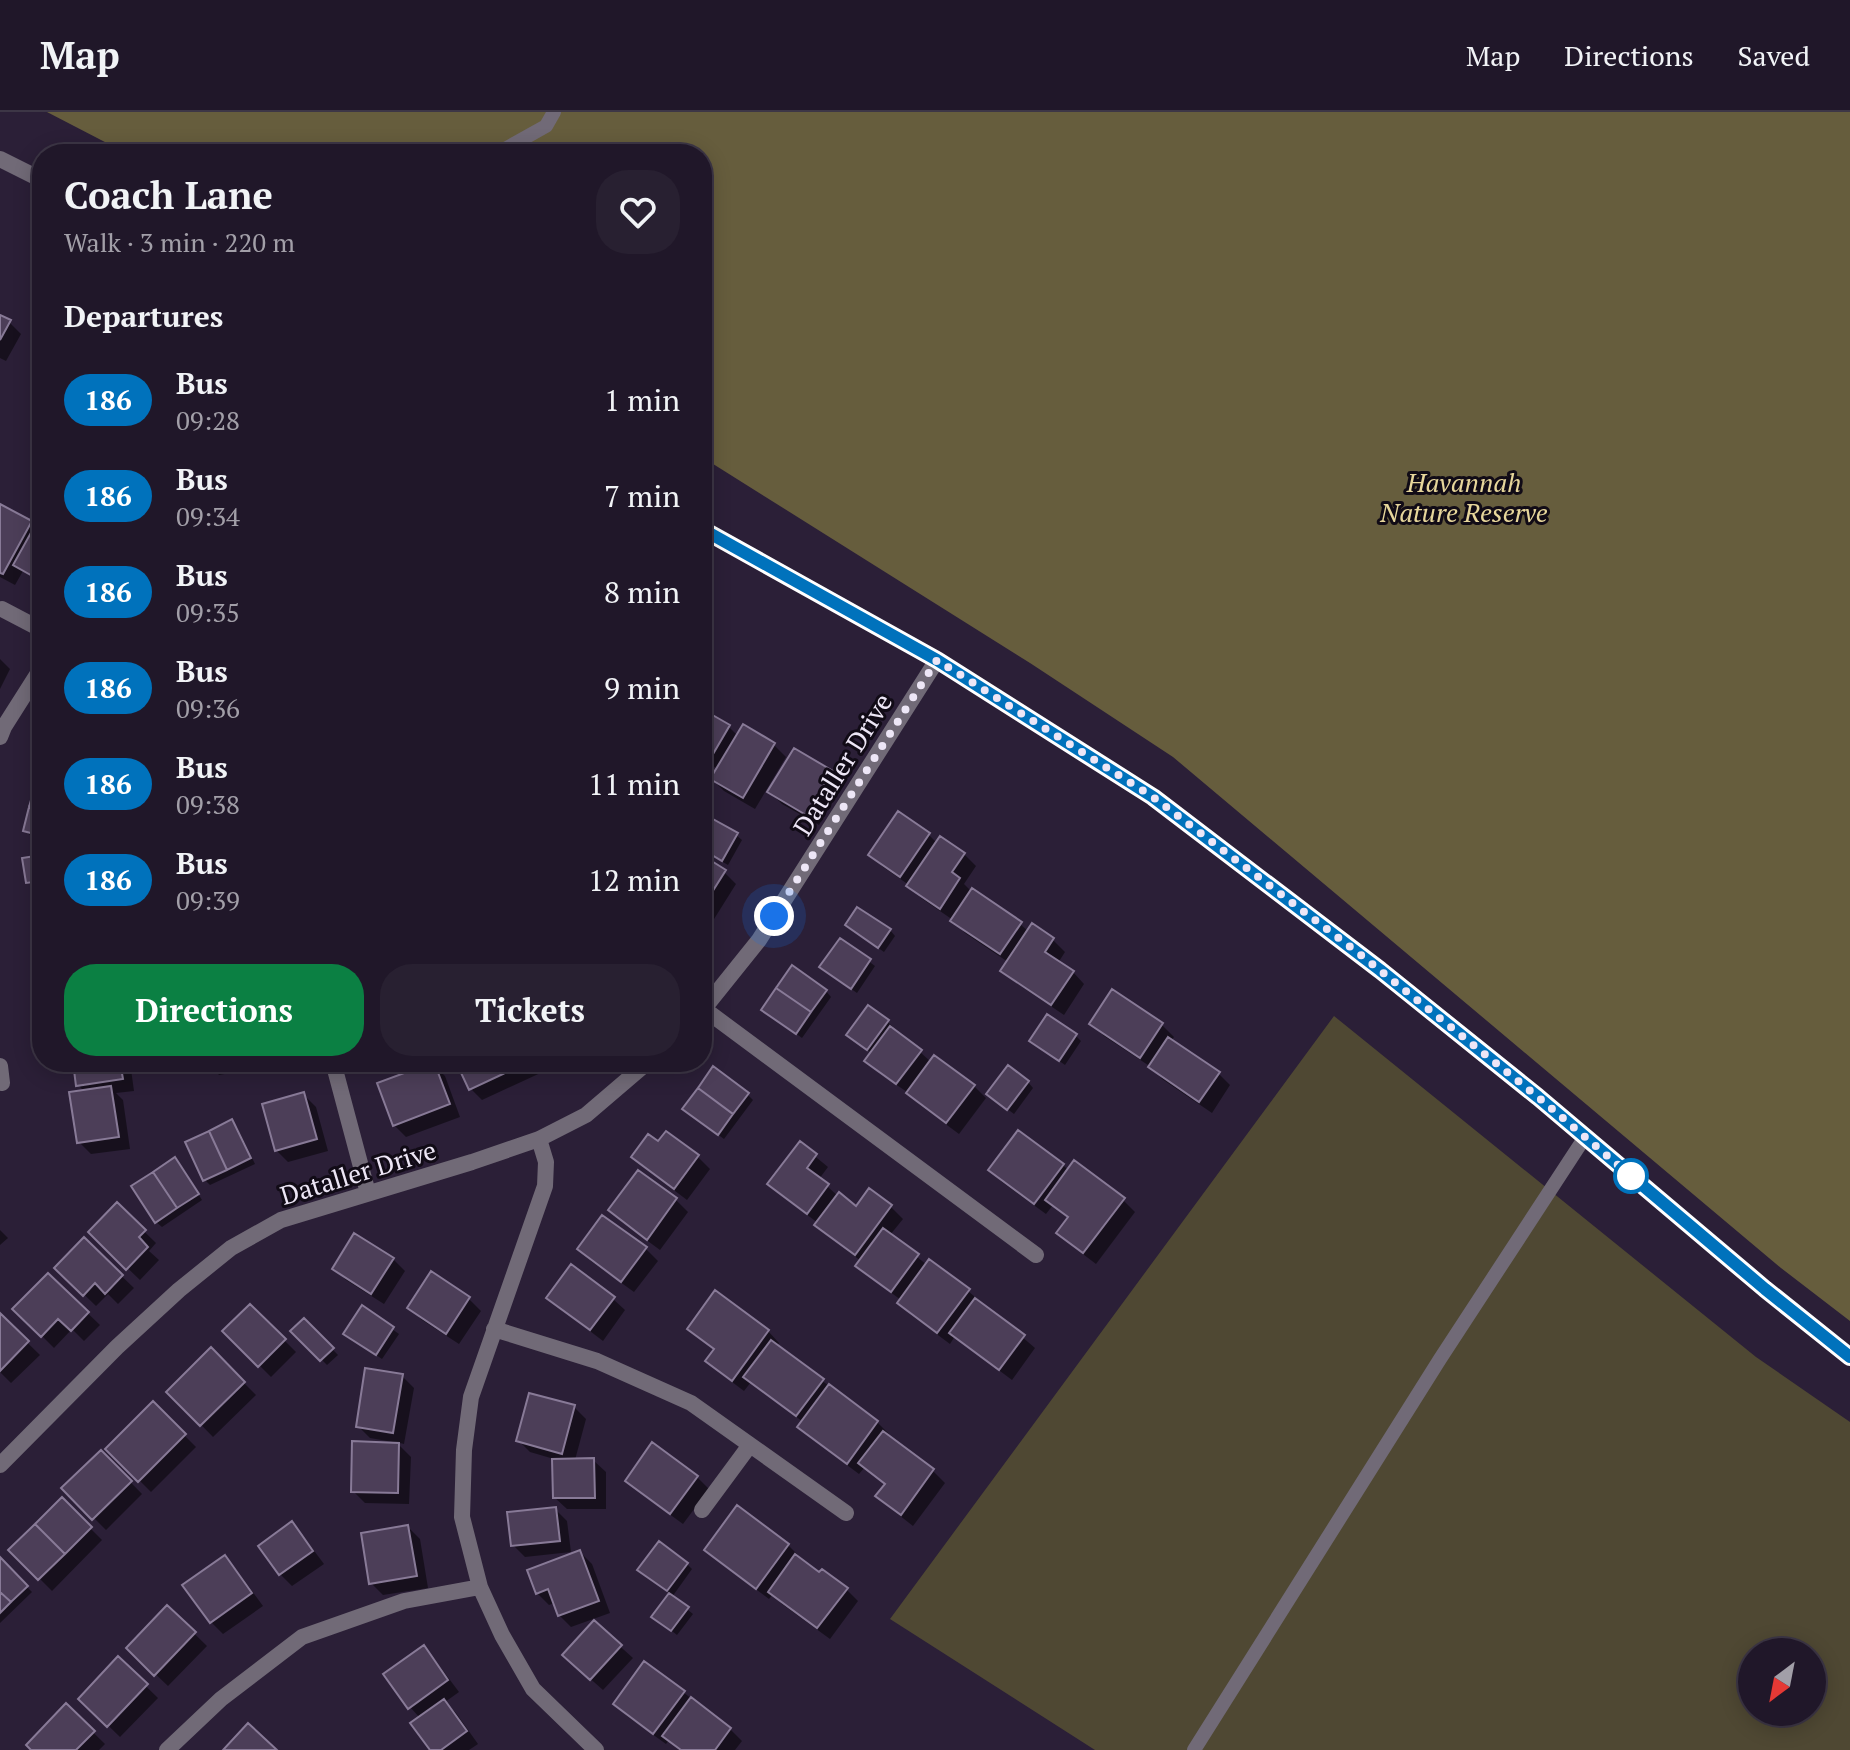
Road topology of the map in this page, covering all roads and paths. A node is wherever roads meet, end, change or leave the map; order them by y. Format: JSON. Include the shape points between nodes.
{"nodes":[{"id":1,"x":554,"y":112,"type":"edge"},
{"id":2,"x":514,"y":144,"type":"edge"},
{"id":3,"x":0,"y":159,"type":"edge"},
{"id":4,"x":32,"y":175,"type":"edge"},
{"id":5,"x":712,"y":535,"type":"edge"},
{"id":6,"x":2,"y":609,"type":"dead end"},
{"id":7,"x":32,"y":625,"type":"edge"},
{"id":8,"x":937,"y":660,"type":"junction"},
{"id":9,"x":32,"y":683,"type":"edge"},
{"id":10,"x":0,"y":737,"type":"edge"},
{"id":11,"x":712,"y":999,"type":"edge"},
{"id":12,"x":712,"y":1017,"type":"edge"},
{"id":13,"x":336,"y":1072,"type":"edge"},
{"id":14,"x":636,"y":1072,"type":"edge"},
{"id":15,"x":1585,"y":1137,"type":"junction"},
{"id":16,"x":539,"y":1139,"type":"junction"},
{"id":17,"x":368,"y":1193,"type":"junction"},
{"id":18,"x":1036,"y":1255,"type":"dead end"},
{"id":19,"x":494,"y":1329,"type":"junction"},
{"id":20,"x":1850,"y":1357,"type":"edge"},
{"id":21,"x":750,"y":1445,"type":"junction"},
{"id":22,"x":0,"y":1465,"type":"edge"},
{"id":23,"x":702,"y":1510,"type":"dead end"},
{"id":24,"x":846,"y":1513,"type":"dead end"},
{"id":25,"x":480,"y":1587,"type":"junction"},
{"id":26,"x":167,"y":1750,"type":"edge"},
{"id":27,"x":596,"y":1750,"type":"edge"},
{"id":28,"x":1194,"y":1750,"type":"edge"}],
"edges":[{"from":1,"to":2,"type":"lane","via":[[546,126]]},
{"from":3,"to":4,"type":"street"},
{"from":5,"to":8,"type":"street"},
{"from":6,"to":7,"type":"street"},
{"from":8,"to":11,"type":"street","name":"Dataller Drive","via":[[759,940]]},
{"from":8,"to":15,"type":"street","via":[[1153,797],[1357,952]]},
{"from":9,"to":10,"type":"street"},
{"from":12,"to":18,"type":"street","name":"Dataller Drive"},
{"from":13,"to":17,"type":"street"},
{"from":14,"to":16,"type":"street","name":"Dataller Drive","via":[[586,1115]]},
{"from":15,"to":20,"type":"street"},
{"from":15,"to":28,"type":"lane"},
{"from":16,"to":17,"type":"street","name":"Dataller Drive"},
{"from":16,"to":19,"type":"street","via":[[546,1162],[545,1186]]},
{"from":17,"to":22,"type":"street","name":"Dataller Drive","via":[[281,1220],[231,1248],[117,1347]]},
{"from":19,"to":21,"type":"street","via":[[597,1361],[691,1403]]},
{"from":19,"to":25,"type":"street","via":[[471,1397],[464,1450],[462,1517]]},
{"from":21,"to":23,"type":"street"},
{"from":21,"to":24,"type":"street"},
{"from":25,"to":26,"type":"street","via":[[404,1601],[302,1637],[221,1699]]},
{"from":25,"to":27,"type":"street","via":[[533,1689]]}]}
